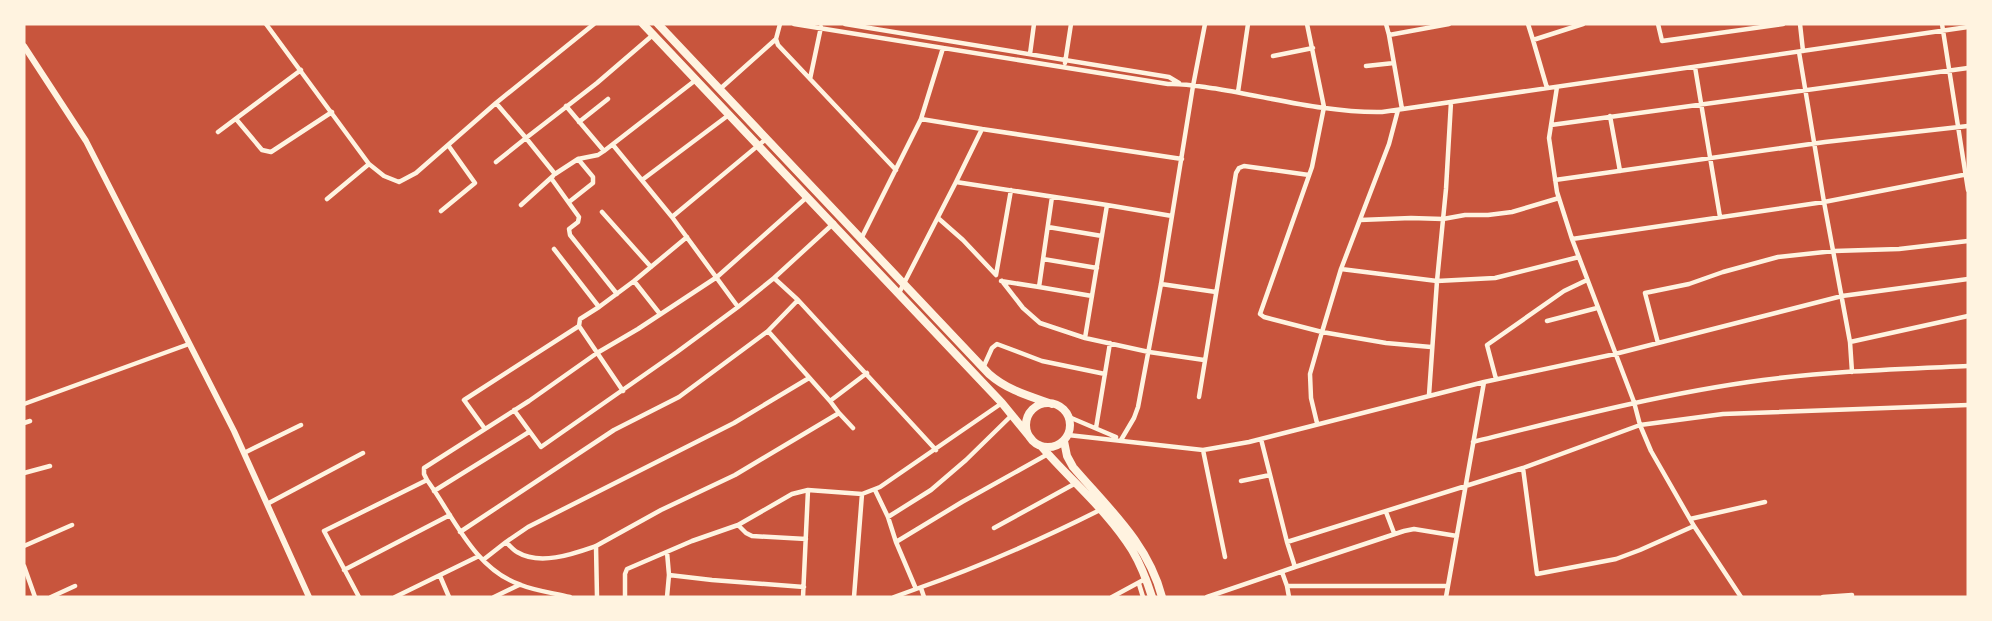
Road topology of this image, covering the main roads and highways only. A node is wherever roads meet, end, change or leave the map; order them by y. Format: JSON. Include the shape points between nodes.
{"nodes":[{"id":1,"x":643,"y":24,"type":"edge"},
{"id":2,"x":658,"y":24,"type":"edge"},
{"id":3,"x":1052,"y":404,"type":"junction"},
{"id":4,"x":1066,"y":438,"type":"junction"},
{"id":5,"x":1033,"y":441,"type":"junction"},
{"id":6,"x":1041,"y":446,"type":"junction"},
{"id":7,"x":1152,"y":597,"type":"edge"},
{"id":8,"x":1162,"y":597,"type":"edge"}],
"edges":[{"from":1,"to":5,"type":"main road","via":[[1002,403]]},
{"from":2,"to":3,"type":"main road","via":[[983,368],[1000,384]]},
{"from":3,"to":4,"type":"main road","via":[[1069,417]]},
{"from":3,"to":5,"type":"main road","via":[[1039,406],[1029,415],[1027,429]]},
{"from":4,"to":6,"type":"main road","via":[[1053,447]]},
{"from":4,"to":8,"type":"main road","via":[[1067,456],[1073,467],[1140,545]]},
{"from":5,"to":6,"type":"main road"},
{"from":6,"to":7,"type":"main road","via":[[1132,550]]}]}
